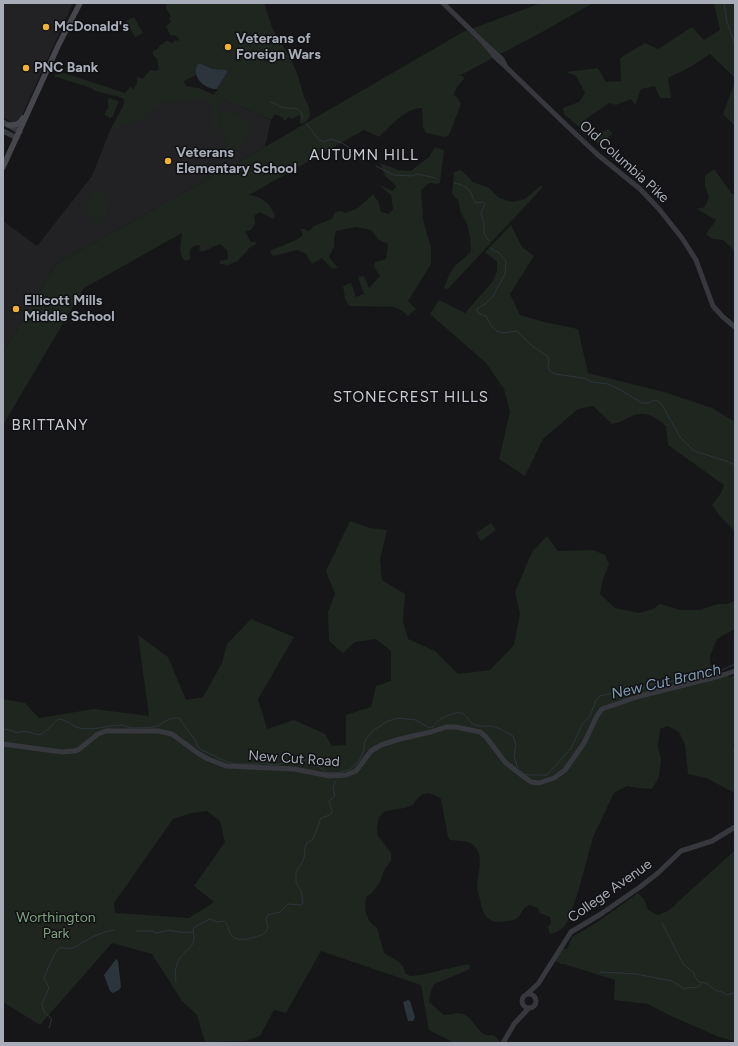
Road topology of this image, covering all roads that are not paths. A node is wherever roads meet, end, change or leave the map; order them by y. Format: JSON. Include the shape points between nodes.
{"nodes":[{"id":1,"x":80,"y":3,"type":"edge"},
{"id":2,"x":443,"y":3,"type":"edge"},
{"id":3,"x":39,"y":87,"type":"junction"},
{"id":4,"x":6,"y":124,"type":"edge"},
{"id":5,"x":3,"y":131,"type":"edge"},
{"id":6,"x":20,"y":132,"type":"junction"},
{"id":7,"x":17,"y":138,"type":"junction"},
{"id":8,"x":3,"y":167,"type":"edge"},
{"id":9,"x":735,"y":327,"type":"edge"},
{"id":10,"x":735,"y":671,"type":"edge"},
{"id":11,"x":3,"y":744,"type":"edge"},
{"id":12,"x":735,"y":827,"type":"edge"},
{"id":13,"x":538,"y":984,"type":"junction"},
{"id":14,"x":528,"y":994,"type":"junction"},
{"id":15,"x":535,"y":998,"type":"junction"},
{"id":16,"x":523,"y":1004,"type":"junction"},
{"id":17,"x":529,"y":1008,"type":"junction"},
{"id":18,"x":520,"y":1017,"type":"junction"},
{"id":19,"x":503,"y":1043,"type":"edge"}],
"edges":[{"from":1,"to":3,"type":"main road"},
{"from":2,"to":9,"type":"street","name":"Old Columbia Pike","via":[[568,127],[640,189],[659,209],[692,252],[713,306]]},
{"from":3,"to":4,"type":"main road","via":[[36,88],[19,124]]},
{"from":3,"to":6,"type":"main road"},
{"from":4,"to":6,"type":"street"},
{"from":5,"to":7,"type":"street"},
{"from":6,"to":7,"type":"main road"},
{"from":7,"to":8,"type":"main road"},
{"from":10,"to":11,"type":"street","name":"New Cut Road","via":[[640,696],[602,709],[584,743],[565,770],[554,778],[539,783],[531,782],[505,762],[490,740],[480,732],[456,727],[400,738],[381,745],[371,751],[351,773],[330,776],[294,769],[226,766],[199,754],[172,734],[158,731],[106,731],[74,751],[62,752]]},
{"from":12,"to":13,"type":"street","name":"College Avenue","via":[[712,841],[681,851],[640,887],[571,932]]},
{"from":13,"to":14,"type":"street","name":"College Avenue"},
{"from":13,"to":15,"type":"street","name":"College Avenue"},
{"from":14,"to":15,"type":"street"},
{"from":14,"to":16,"type":"street","name":"College Avenue","via":[[523,997]]},
{"from":15,"to":17,"type":"street","name":"College Avenue","via":[[534,1005]]},
{"from":16,"to":17,"type":"street"},
{"from":16,"to":18,"type":"street","name":"College Avenue"},
{"from":17,"to":18,"type":"street","name":"College Avenue"},
{"from":18,"to":19,"type":"street","name":"College Avenue"}]}
